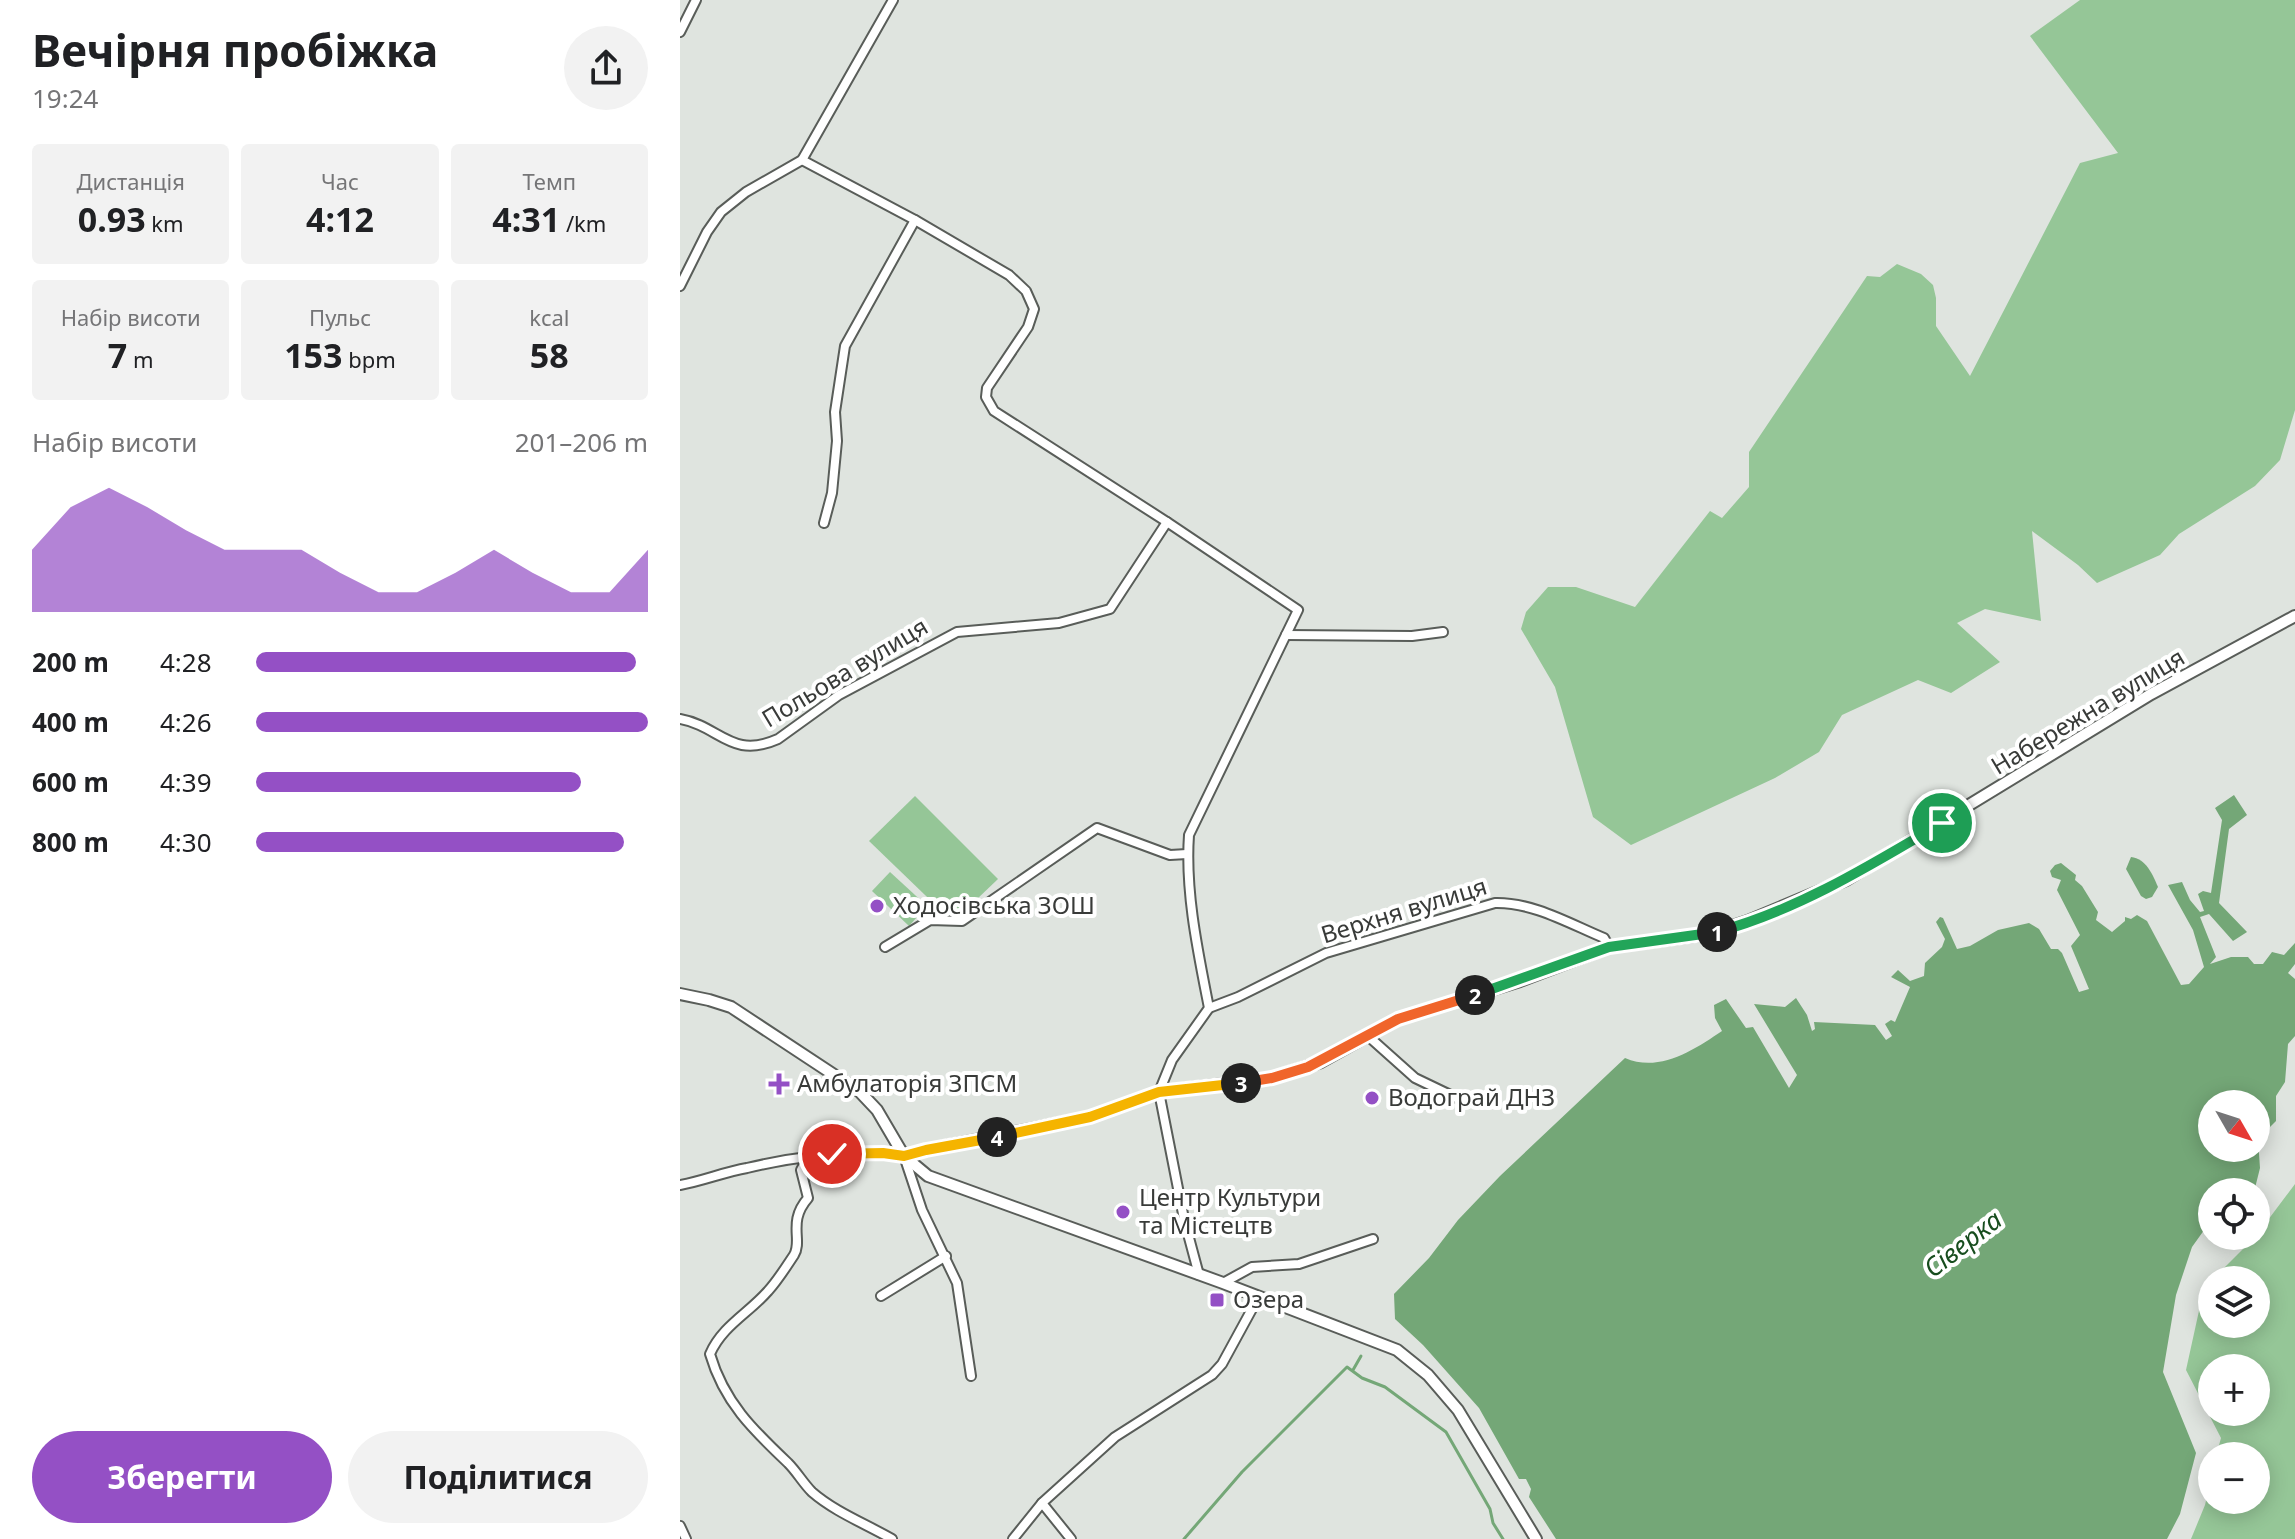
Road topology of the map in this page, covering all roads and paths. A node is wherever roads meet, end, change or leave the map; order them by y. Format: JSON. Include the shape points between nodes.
{"nodes":[{"id":1,"x":696,"y":0,"type":"edge"},
{"id":2,"x":893,"y":0,"type":"edge"},
{"id":3,"x":680,"y":32,"type":"edge"},
{"id":4,"x":802,"y":160,"type":"junction"},
{"id":5,"x":915,"y":220,"type":"junction"},
{"id":6,"x":680,"y":286,"type":"edge"},
{"id":7,"x":1167,"y":522,"type":"junction"},
{"id":8,"x":824,"y":523,"type":"dead end"},
{"id":9,"x":2295,"y":616,"type":"edge"},
{"id":10,"x":1443,"y":632,"type":"dead end"},
{"id":11,"x":1286,"y":635,"type":"junction"},
{"id":12,"x":680,"y":719,"type":"edge"},
{"id":13,"x":1187,"y":854,"type":"junction"},
{"id":14,"x":885,"y":947,"type":"dead end"},
{"id":15,"x":1609,"y":947,"type":"junction"},
{"id":16,"x":680,"y":994,"type":"edge"},
{"id":17,"x":1209,"y":1008,"type":"junction"},
{"id":18,"x":1368,"y":1036,"type":"junction"},
{"id":19,"x":1159,"y":1092,"type":"junction"},
{"id":20,"x":1465,"y":1102,"type":"dead end"},
{"id":21,"x":904,"y":1156,"type":"junction"},
{"id":22,"x":807,"y":1159,"type":"junction"},
{"id":23,"x":680,"y":1185,"type":"edge"},
{"id":24,"x":1373,"y":1239,"type":"dead end"},
{"id":25,"x":946,"y":1256,"type":"junction"},
{"id":26,"x":1199,"y":1275,"type":"junction"},
{"id":27,"x":1223,"y":1283,"type":"junction"},
{"id":28,"x":881,"y":1296,"type":"dead end"},
{"id":29,"x":1258,"y":1298,"type":"junction"},
{"id":30,"x":971,"y":1376,"type":"dead end"},
{"id":31,"x":1042,"y":1503,"type":"junction"},
{"id":32,"x":680,"y":1526,"type":"edge"},
{"id":33,"x":686,"y":1539,"type":"edge"},
{"id":34,"x":892,"y":1539,"type":"edge"},
{"id":35,"x":1013,"y":1539,"type":"edge"},
{"id":36,"x":1071,"y":1539,"type":"edge"},
{"id":37,"x":1536,"y":1539,"type":"edge"}],
"edges":[{"from":1,"to":3,"type":"street"},
{"from":2,"to":4,"type":"street"},
{"from":4,"to":5,"type":"street"},
{"from":4,"to":6,"type":"street","via":[[721,212]]},
{"from":5,"to":7,"type":"street","via":[[1009,275],[1026,291],[1034,309],[1028,327],[987,388],[994,411]]},
{"from":5,"to":8,"type":"street","via":[[845,346],[835,412],[832,493]]},
{"from":7,"to":11,"type":"street","via":[[1298,610]]},
{"from":7,"to":12,"type":"street","name":"Польова вулиця","via":[[1110,609],[1059,623],[957,632],[839,695],[768,743],[736,745],[696,722]]},
{"from":9,"to":15,"type":"street","name":"Набережна вулиця","via":[[2151,694],[1846,880],[1709,934]]},
{"from":10,"to":11,"type":"street"},
{"from":11,"to":13,"type":"street","via":[[1189,835]]},
{"from":13,"to":14,"type":"street","via":[[1170,855],[1097,828],[962,921],[930,920]]},
{"from":13,"to":17,"type":"street"},
{"from":15,"to":17,"type":"street","name":"Верхня вулиця","via":[[1604,938],[1544,913],[1495,903],[1326,953]]},
{"from":15,"to":18,"type":"street","name":"Набережна вулиця","via":[[1398,1019]]},
{"from":16,"to":21,"type":"street","via":[[731,1007],[850,1085],[877,1110]]},
{"from":17,"to":19,"type":"street","via":[[1172,1060]]},
{"from":18,"to":19,"type":"street","name":"Набережна вулиця","via":[[1321,1062],[1272,1078]]},
{"from":18,"to":20,"type":"street","via":[[1415,1078]]},
{"from":19,"to":21,"type":"street","name":"Набережна вулиця","via":[[1090,1117]]},
{"from":19,"to":26,"type":"street"},
{"from":21,"to":22,"type":"street","via":[[859,1153]]},
{"from":21,"to":25,"type":"street","via":[[922,1210]]},
{"from":21,"to":26,"type":"street","via":[[939,1181]]},
{"from":22,"to":23,"type":"street"},
{"from":22,"to":34,"type":"street","via":[[801,1170],[808,1198],[795,1227],[797,1251],[769,1290],[725,1330],[710,1354],[716,1374],[749,1427],[812,1491]]},
{"from":24,"to":27,"type":"street","via":[[1299,1264],[1252,1267]]},
{"from":25,"to":28,"type":"street"},
{"from":25,"to":30,"type":"street","via":[[961,1301]]},
{"from":26,"to":27,"type":"street"},
{"from":27,"to":29,"type":"street"},
{"from":29,"to":31,"type":"street","via":[[1212,1375],[1115,1437]]},
{"from":29,"to":37,"type":"street","via":[[1397,1350],[1428,1375],[1458,1410]]},
{"from":31,"to":35,"type":"street"},
{"from":31,"to":36,"type":"street"},
{"from":32,"to":33,"type":"street"}]}
